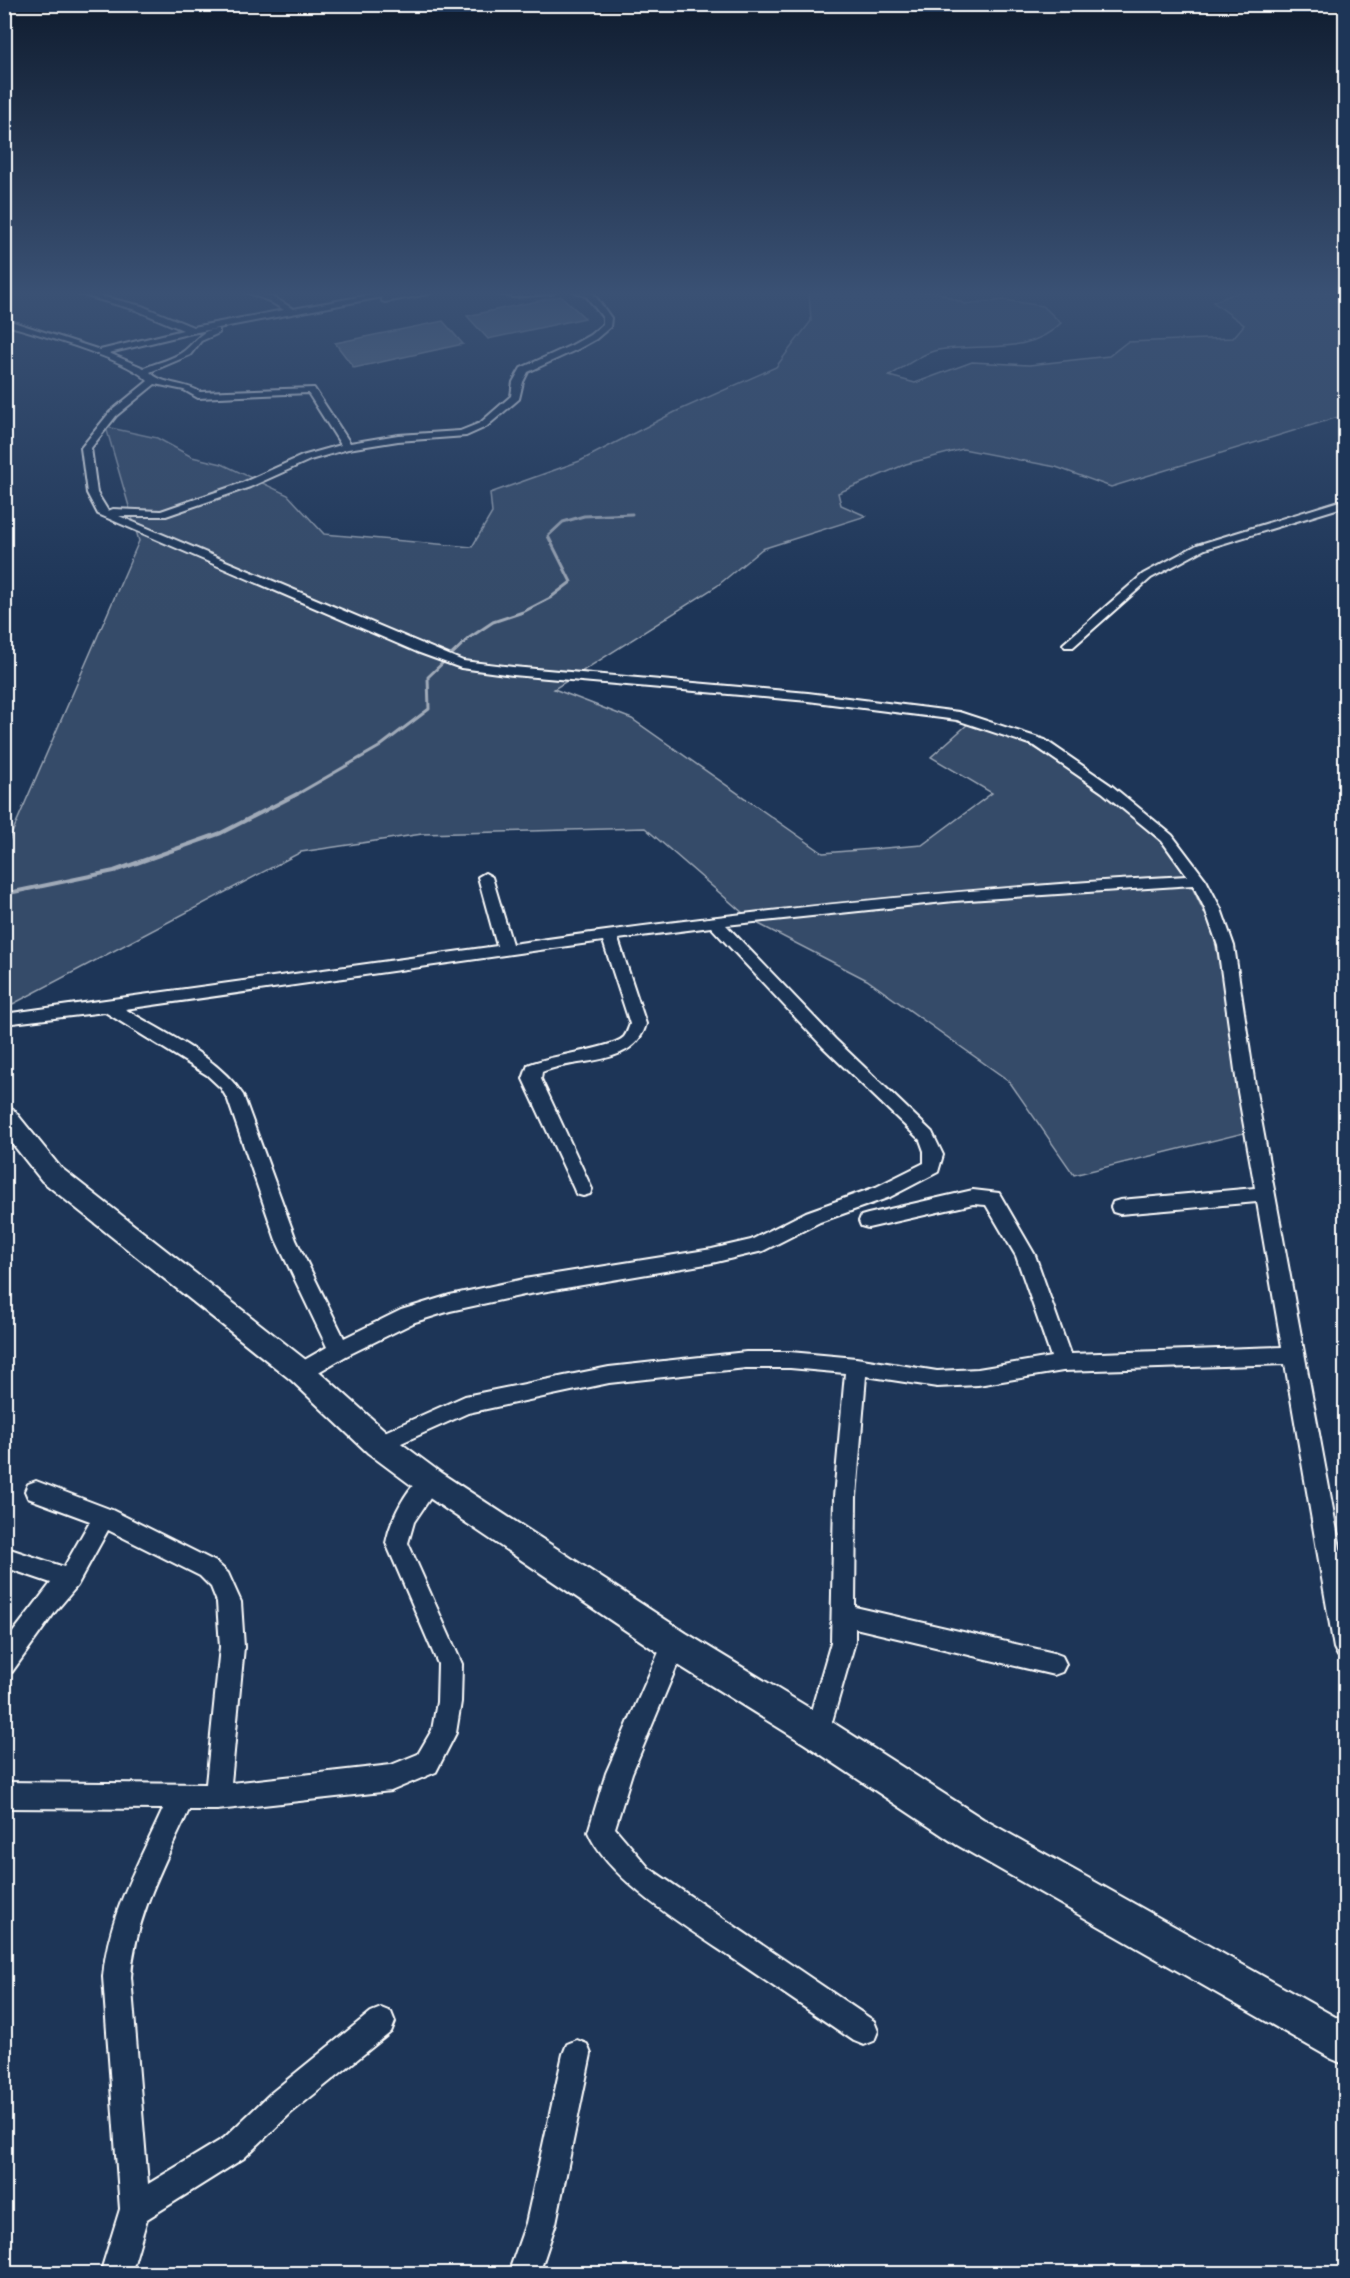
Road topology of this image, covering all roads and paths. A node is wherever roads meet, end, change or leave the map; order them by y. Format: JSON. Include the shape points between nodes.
{"nodes":[{"id":1,"x":132,"y":398,"type":"edge"},
{"id":2,"x":316,"y":398,"type":"edge"},
{"id":3,"x":514,"y":398,"type":"edge"},
{"id":4,"x":347,"y":446,"type":"junction"},
{"id":5,"x":1346,"y":502,"type":"edge"},
{"id":6,"x":102,"y":512,"type":"junction"},
{"id":7,"x":1069,"y":644,"type":"dead end"},
{"id":8,"x":485,"y":877,"type":"dead end"},
{"id":9,"x":1198,"y":880,"type":"junction"},
{"id":10,"x":714,"y":921,"type":"junction"},
{"id":11,"x":609,"y":935,"type":"junction"},
{"id":12,"x":506,"y":950,"type":"junction"},
{"id":13,"x":108,"y":1006,"type":"junction"},
{"id":14,"x":4,"y":1019,"type":"edge"},
{"id":15,"x":4,"y":1115,"type":"edge"},
{"id":16,"x":583,"y":1189,"type":"dead end"},
{"id":17,"x":1265,"y":1194,"type":"junction"},
{"id":18,"x":1120,"y":1208,"type":"dead end"},
{"id":19,"x":868,"y":1221,"type":"dead end"},
{"id":20,"x":339,"y":1350,"type":"junction"},
{"id":21,"x":1293,"y":1355,"type":"junction"},
{"id":22,"x":1063,"y":1363,"type":"junction"},
{"id":23,"x":856,"y":1366,"type":"junction"},
{"id":24,"x":301,"y":1372,"type":"junction"},
{"id":25,"x":379,"y":1444,"type":"junction"},
{"id":26,"x":430,"y":1482,"type":"junction"},
{"id":27,"x":36,"y":1491,"type":"dead end"},
{"id":28,"x":104,"y":1517,"type":"junction"},
{"id":29,"x":4,"y":1557,"type":"edge"},
{"id":30,"x":69,"y":1579,"type":"junction"},
{"id":31,"x":844,"y":1615,"type":"junction"},
{"id":32,"x":674,"y":1644,"type":"junction"},
{"id":33,"x":1346,"y":1648,"type":"edge"},
{"id":34,"x":4,"y":1664,"type":"edge"},
{"id":35,"x":1054,"y":1664,"type":"dead end"},
{"id":36,"x":817,"y":1732,"type":"junction"},
{"id":37,"x":4,"y":1795,"type":"edge"},
{"id":38,"x":217,"y":1797,"type":"junction"},
{"id":39,"x":181,"y":1798,"type":"junction"},
{"id":40,"x":381,"y":2022,"type":"dead end"},
{"id":41,"x":864,"y":2031,"type":"dead end"},
{"id":42,"x":1346,"y":2045,"type":"edge"},
{"id":43,"x":577,"y":2054,"type":"dead end"},
{"id":44,"x":135,"y":2210,"type":"junction"},
{"id":45,"x":115,"y":2274,"type":"edge"},
{"id":46,"x":523,"y":2274,"type":"edge"}],
"edges":[{"from":1,"to":6,"type":"street","via":[[113,414],[86,448],[92,493]]},
{"from":2,"to":4,"type":"street"},
{"from":3,"to":4,"type":"street","via":[[483,425],[454,436],[398,438]]},
{"from":4,"to":6,"type":"street","via":[[162,514]]},
{"from":5,"to":7,"type":"street","via":[[1201,547],[1147,576]]},
{"from":6,"to":9,"type":"street","via":[[461,664],[808,697],[958,716],[1021,735],[1071,763],[1142,816],[1167,838]]},
{"from":8,"to":12,"type":"street"},
{"from":9,"to":10,"type":"street","via":[[1020,889]]},
{"from":9,"to":17,"type":"street","via":[[1226,946]]},
{"from":10,"to":11,"type":"street"},
{"from":10,"to":20,"type":"street","via":[[829,1042],[926,1136],[933,1147],[932,1167],[883,1192],[813,1216],[756,1246],[450,1303],[408,1316]]},
{"from":11,"to":12,"type":"street"},
{"from":11,"to":16,"type":"street","via":[[638,1024],[635,1035],[611,1049],[544,1064],[534,1069],[532,1079]]},
{"from":12,"to":13,"type":"street"},
{"from":13,"to":14,"type":"street"},
{"from":13,"to":20,"type":"street","via":[[213,1071],[227,1084],[237,1099],[286,1240]]},
{"from":15,"to":24,"type":"main road","via":[[51,1174]]},
{"from":17,"to":18,"type":"street"},
{"from":17,"to":21,"type":"street"},
{"from":19,"to":22,"type":"street","via":[[973,1197],[992,1198],[1025,1255]]},
{"from":20,"to":24,"type":"street"},
{"from":21,"to":22,"type":"street"},
{"from":21,"to":33,"type":"street"},
{"from":22,"to":23,"type":"street","via":[[978,1377],[937,1378]]},
{"from":23,"to":25,"type":"street","via":[[746,1360],[609,1375],[465,1404]]},
{"from":23,"to":31,"type":"street","via":[[845,1497]]},
{"from":24,"to":25,"type":"main road"},
{"from":25,"to":26,"type":"main road"},
{"from":26,"to":32,"type":"main road"},
{"from":26,"to":38,"type":"street","via":[[404,1514],[397,1543],[450,1664],[444,1733],[427,1763],[391,1778]]},
{"from":27,"to":28,"type":"street"},
{"from":28,"to":30,"type":"street"},
{"from":28,"to":38,"type":"street","via":[[208,1569],[220,1580],[229,1602],[232,1647]]},
{"from":29,"to":30,"type":"street"},
{"from":30,"to":34,"type":"street"},
{"from":31,"to":35,"type":"street"},
{"from":31,"to":36,"type":"street","via":[[843,1642]]},
{"from":32,"to":36,"type":"main road"},
{"from":32,"to":41,"type":"street","via":[[619,1773],[602,1832],[640,1877]]},
{"from":36,"to":42,"type":"main road","via":[[970,1832]]},
{"from":37,"to":39,"type":"street"},
{"from":38,"to":39,"type":"street"},
{"from":39,"to":44,"type":"street","via":[[126,1921],[119,1950],[117,1977]]},
{"from":40,"to":44,"type":"street","via":[[280,2103],[234,2148]]},
{"from":43,"to":46,"type":"street","via":[[541,2223]]},
{"from":44,"to":45,"type":"street"}]}
